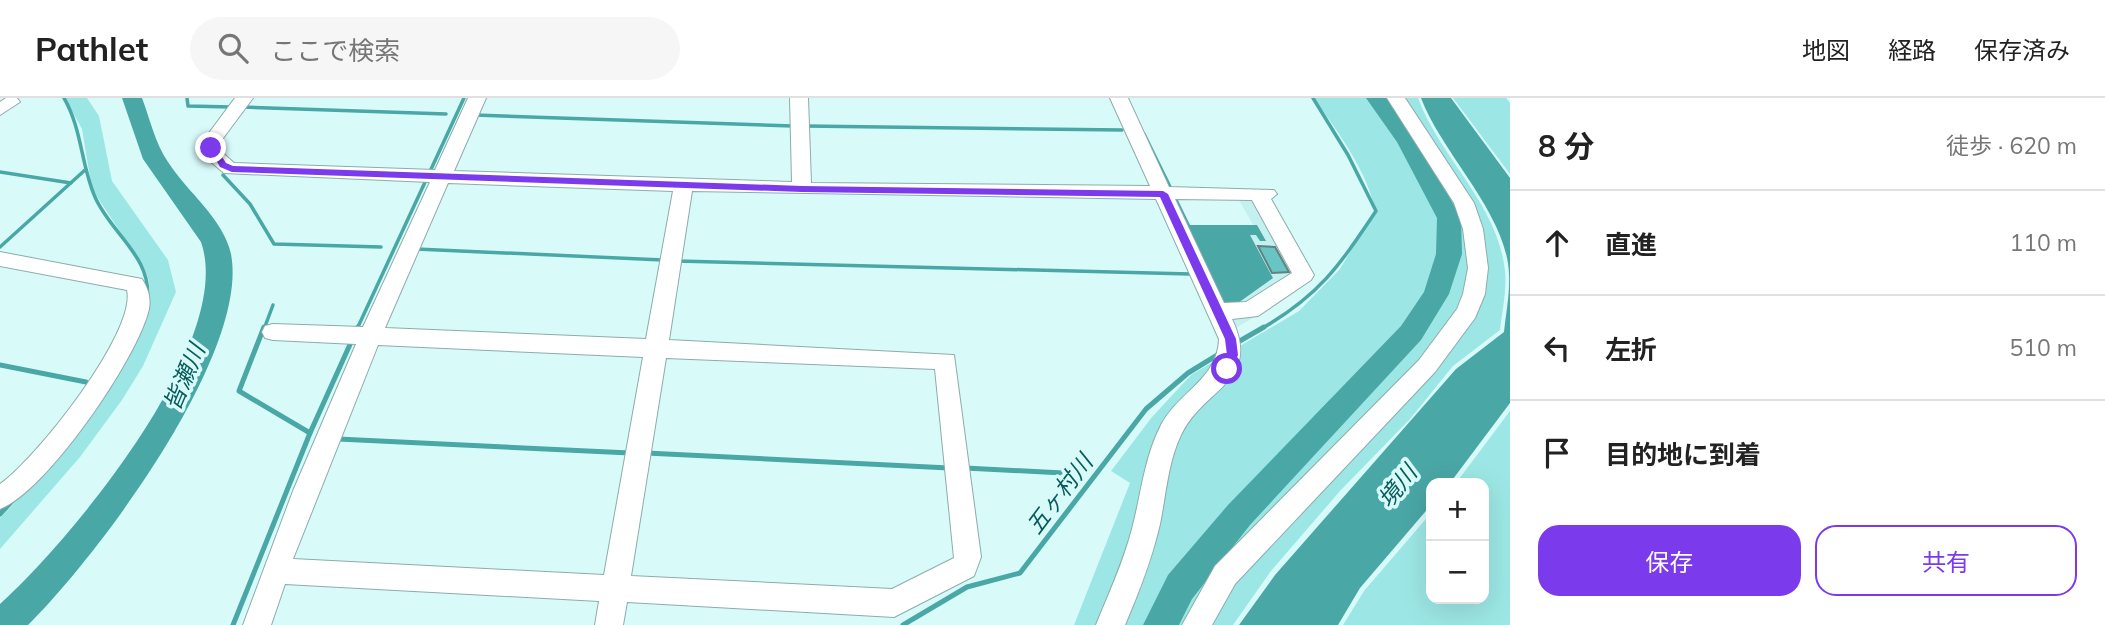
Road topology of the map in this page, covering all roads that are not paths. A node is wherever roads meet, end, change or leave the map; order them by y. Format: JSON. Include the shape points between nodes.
{"nodes":[{"id":1,"x":244,"y":98,"type":"edge"},
{"id":2,"x":477,"y":98,"type":"edge"},
{"id":3,"x":799,"y":98,"type":"edge"},
{"id":4,"x":1119,"y":98,"type":"edge"},
{"id":5,"x":1396,"y":98,"type":"edge"},
{"id":6,"x":0,"y":100,"type":"edge"},
{"id":7,"x":0,"y":110,"type":"edge"},
{"id":8,"x":433,"y":174,"type":"junction"},
{"id":9,"x":684,"y":184,"type":"junction"},
{"id":10,"x":802,"y":189,"type":"junction"},
{"id":11,"x":1163,"y":194,"type":"junction"},
{"id":12,"x":0,"y":259,"type":"edge"},
{"id":13,"x":1217,"y":311,"type":"junction"},
{"id":14,"x":273,"y":332,"type":"dead end"},
{"id":15,"x":359,"y":335,"type":"junction"},
{"id":16,"x":656,"y":348,"type":"junction"},
{"id":17,"x":0,"y":498,"type":"edge"},
{"id":18,"x":275,"y":571,"type":"junction"},
{"id":19,"x":615,"y":589,"type":"junction"},
{"id":20,"x":257,"y":625,"type":"edge"},
{"id":21,"x":609,"y":625,"type":"edge"},
{"id":22,"x":1110,"y":625,"type":"edge"},
{"id":23,"x":1196,"y":625,"type":"edge"}],
"edges":[{"from":1,"to":8,"type":"street","via":[[212,141],[211,148],[223,165],[232,169]]},
{"from":2,"to":8,"type":"street"},
{"from":3,"to":10,"type":"street"},
{"from":4,"to":11,"type":"street"},
{"from":5,"to":23,"type":"street","via":[[1464,203],[1476,255],[1474,294],[1427,366],[1256,540],[1225,576]]},
{"from":6,"to":7,"type":"street","via":[[11,102]]},
{"from":8,"to":9,"type":"street"},
{"from":8,"to":15,"type":"street"},
{"from":9,"to":10,"type":"street"},
{"from":9,"to":16,"type":"street"},
{"from":10,"to":11,"type":"street"},
{"from":11,"to":13,"type":"street"},
{"from":11,"to":13,"type":"street","via":[[1263,194],[1304,275],[1250,310]]},
{"from":12,"to":17,"type":"street","via":[[135,284],[140,296],[129,333],[71,422],[21,484]]},
{"from":13,"to":22,"type":"street","via":[[1233,355],[1227,369],[1172,427],[1156,468],[1148,519]]},
{"from":14,"to":15,"type":"street"},
{"from":15,"to":16,"type":"street"},
{"from":15,"to":18,"type":"street"},
{"from":16,"to":19,"type":"street"},
{"from":16,"to":19,"type":"street","via":[[946,361],[968,557],[964,567],[894,603]]},
{"from":18,"to":19,"type":"street"},
{"from":18,"to":20,"type":"street"},
{"from":19,"to":21,"type":"street"}]}
